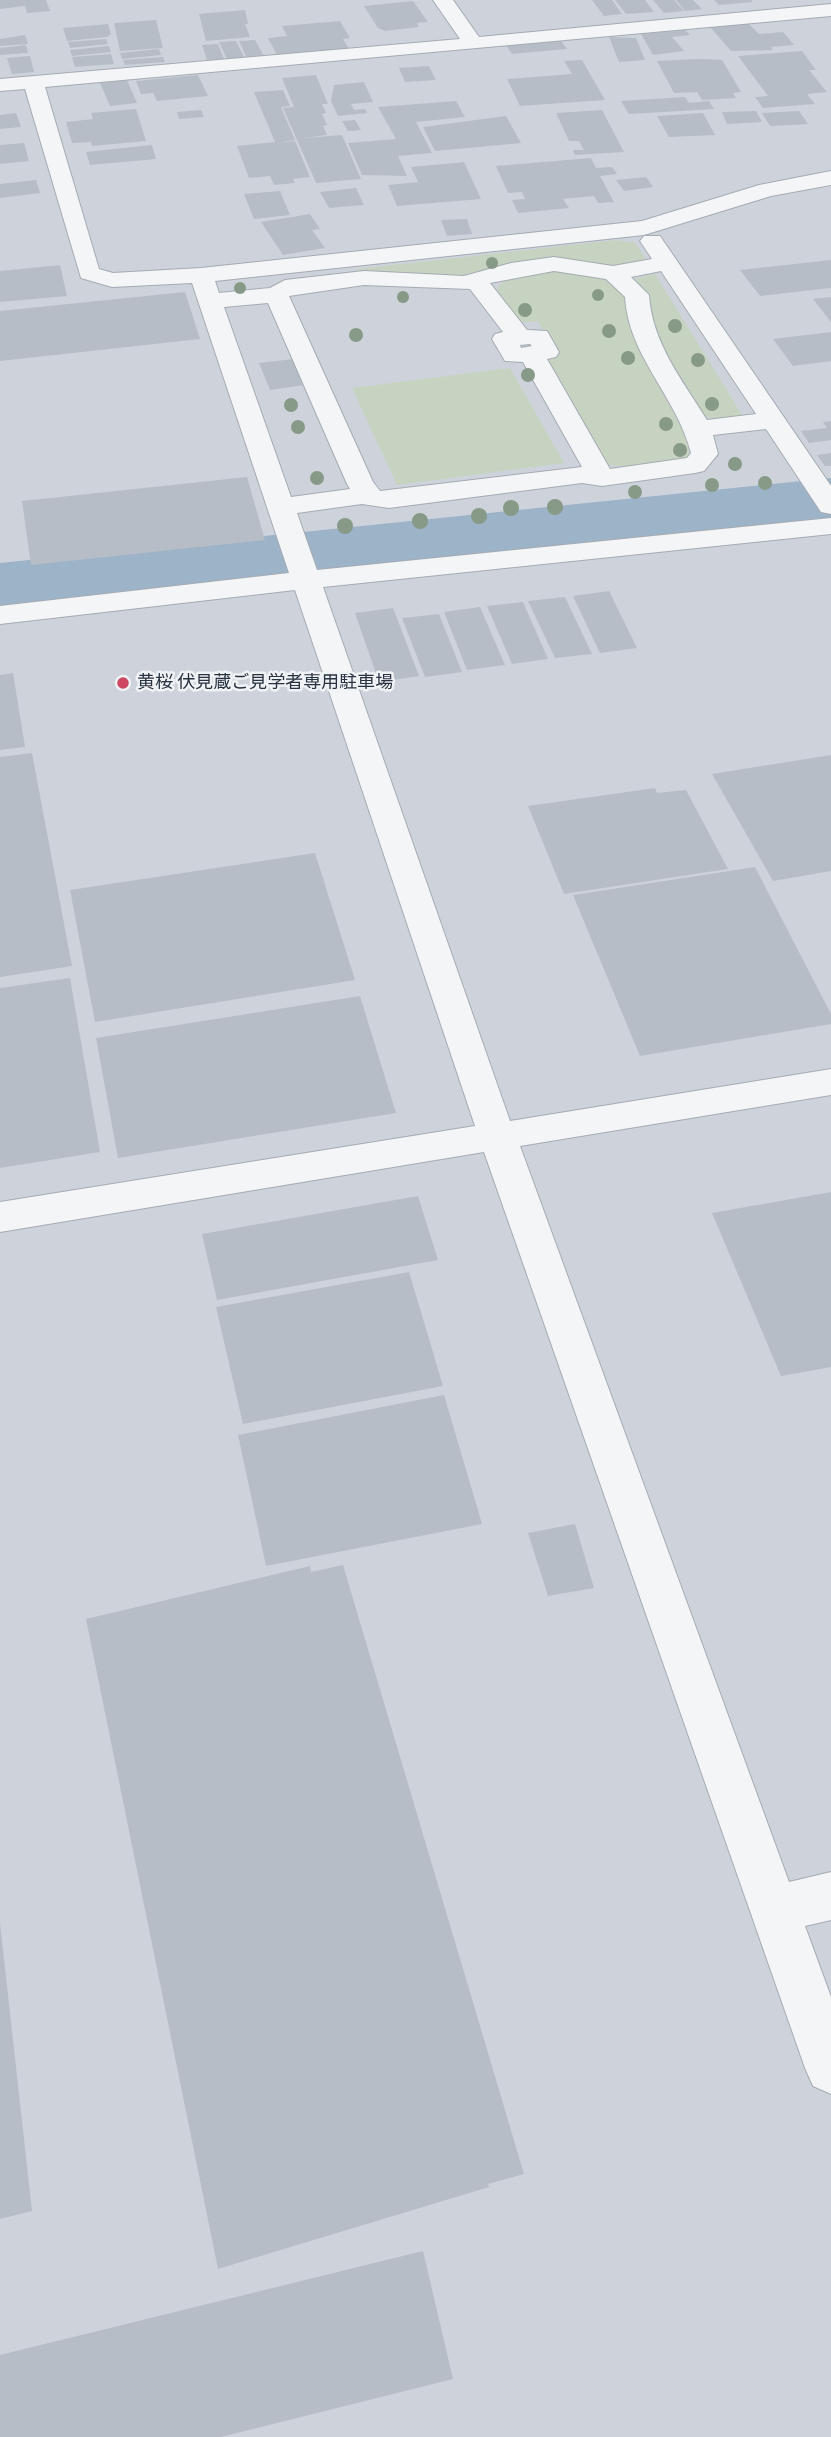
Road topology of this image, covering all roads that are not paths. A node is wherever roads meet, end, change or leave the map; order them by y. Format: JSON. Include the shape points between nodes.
{"nodes":[{"id":1,"x":443,"y":0,"type":"edge"},
{"id":2,"x":831,"y":10,"type":"edge"},
{"id":3,"x":810,"y":12,"type":"junction"},
{"id":4,"x":831,"y":32,"type":"edge"},
{"id":5,"x":472,"y":42,"type":"junction"},
{"id":6,"x":33,"y":82,"type":"junction"},
{"id":7,"x":0,"y":85,"type":"edge"},
{"id":8,"x":831,"y":178,"type":"edge"},
{"id":9,"x":644,"y":228,"type":"junction"},
{"id":10,"x":667,"y":264,"type":"junction"},
{"id":11,"x":613,"y":273,"type":"junction"},
{"id":12,"x":476,"y":281,"type":"junction"},
{"id":13,"x":281,"y":282,"type":"junction"},
{"id":14,"x":205,"y":288,"type":"junction"},
{"id":15,"x":773,"y":419,"type":"junction"},
{"id":16,"x":699,"y":429,"type":"junction"},
{"id":17,"x":602,"y":478,"type":"junction"},
{"id":18,"x":369,"y":495,"type":"junction"},
{"id":19,"x":827,"y":500,"type":"edge"},
{"id":20,"x":279,"y":507,"type":"junction"},
{"id":21,"x":831,"y":526,"type":"edge"},
{"id":22,"x":304,"y":580,"type":"junction"},
{"id":23,"x":0,"y":615,"type":"edge"},
{"id":24,"x":831,"y":1082,"type":"edge"},
{"id":25,"x":498,"y":1138,"type":"junction"},
{"id":26,"x":0,"y":1217,"type":"edge"},
{"id":27,"x":831,"y":1896,"type":"edge"},
{"id":28,"x":774,"y":1909,"type":"junction"},
{"id":29,"x":831,"y":2068,"type":"edge"}],
"edges":[{"from":1,"to":5,"type":"street"},
{"from":2,"to":3,"type":"street"},
{"from":3,"to":4,"type":"street"},
{"from":3,"to":5,"type":"street"},
{"from":5,"to":6,"type":"street"},
{"from":6,"to":7,"type":"street"},
{"from":6,"to":14,"type":"street","via":[[89,274]]},
{"from":8,"to":9,"type":"street","via":[[767,190]]},
{"from":9,"to":10,"type":"street"},
{"from":9,"to":13,"type":"street"},
{"from":10,"to":11,"type":"street"},
{"from":10,"to":15,"type":"street"},
{"from":11,"to":12,"type":"street","via":[[554,264],[510,270]]},
{"from":11,"to":16,"type":"street","via":[[637,295],[638,312],[654,357]]},
{"from":12,"to":13,"type":"street","via":[[364,278]]},
{"from":12,"to":17,"type":"street","via":[[526,346]]},
{"from":13,"to":14,"type":"street"},
{"from":13,"to":18,"type":"street","via":[[360,484]]},
{"from":14,"to":20,"type":"street"},
{"from":15,"to":16,"type":"street"},
{"from":15,"to":19,"type":"street"},
{"from":16,"to":17,"type":"street","via":[[705,454],[695,465]]},
{"from":17,"to":18,"type":"street","via":[[582,475],[389,500]]},
{"from":18,"to":20,"type":"street"},
{"from":20,"to":22,"type":"street"},
{"from":21,"to":22,"type":"street"},
{"from":22,"to":23,"type":"street"},
{"from":22,"to":25,"type":"street"},
{"from":24,"to":25,"type":"street"},
{"from":25,"to":26,"type":"street"},
{"from":25,"to":28,"type":"street"},
{"from":27,"to":28,"type":"street"},
{"from":28,"to":29,"type":"street"}]}
